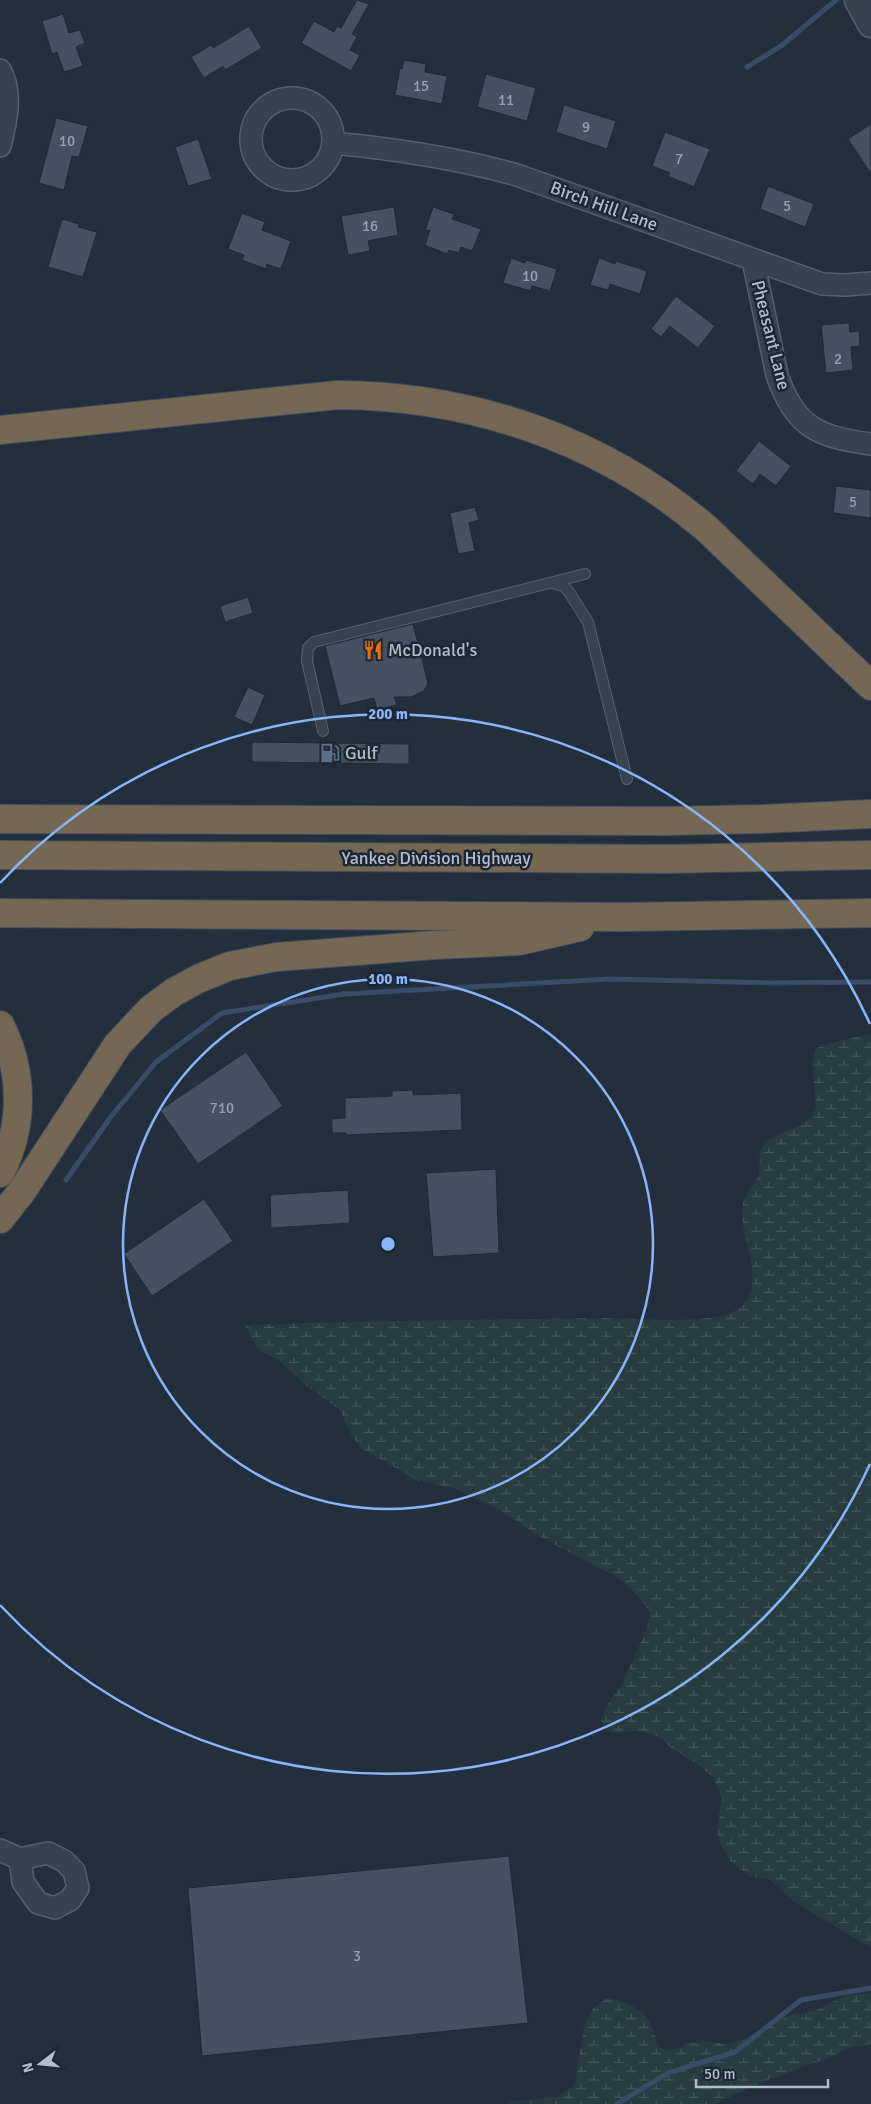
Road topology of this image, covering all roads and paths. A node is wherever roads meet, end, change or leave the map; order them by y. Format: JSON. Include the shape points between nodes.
{"nodes":[{"id":1,"x":858,"y":0,"type":"edge"},
{"id":2,"x":871,"y":24,"type":"edge"},
{"id":3,"x":0,"y":70,"type":"edge"},
{"id":4,"x":333,"y":143,"type":"dead end"},
{"id":5,"x":0,"y":146,"type":"edge"},
{"id":6,"x":753,"y":260,"type":"junction"},
{"id":7,"x":871,"y":283,"type":"edge"},
{"id":8,"x":0,"y":430,"type":"edge"},
{"id":9,"x":871,"y":444,"type":"edge"},
{"id":10,"x":585,"y":574,"type":"dead end"},
{"id":11,"x":548,"y":584,"type":"junction"},
{"id":12,"x":871,"y":686,"type":"edge"},
{"id":13,"x":323,"y":731,"type":"dead end"},
{"id":14,"x":627,"y":779,"type":"dead end"},
{"id":15,"x":871,"y":814,"type":"edge"},
{"id":16,"x":0,"y":818,"type":"edge"},
{"id":17,"x":0,"y":855,"type":"edge"},
{"id":18,"x":871,"y":855,"type":"edge"},
{"id":19,"x":0,"y":912,"type":"edge"},
{"id":20,"x":871,"y":913,"type":"edge"},
{"id":21,"x":622,"y":917,"type":"junction"},
{"id":22,"x":0,"y":1025,"type":"edge"},
{"id":23,"x":0,"y":1173,"type":"edge"},
{"id":24,"x":0,"y":1220,"type":"edge"},
{"id":25,"x":0,"y":1850,"type":"edge"},
{"id":26,"x":20,"y":1858,"type":"dead end"}],
"edges":[{"from":1,"to":2,"type":"street"},
{"from":3,"to":5,"type":"street","via":[[8,103]]},
{"from":4,"to":6,"type":"street","name":"Birch Hill Lane","via":[[451,159],[517,174]]},
{"from":6,"to":7,"type":"street","name":"Birch Hill Lane","via":[[822,284]]},
{"from":6,"to":9,"type":"street","name":"Pheasant Lane","via":[[777,375],[796,413],[815,431],[826,436]]},
{"from":8,"to":12,"type":"highway","via":[[338,395],[414,399],[504,418],[585,449],[668,498],[707,529]]},
{"from":10,"to":11,"type":"lane"},
{"from":11,"to":13,"type":"lane","via":[[314,642],[308,648],[307,660]]},
{"from":11,"to":14,"type":"lane","via":[[560,584],[566,588],[588,622]]},
{"from":15,"to":16,"type":"highway","via":[[666,821]]},
{"from":17,"to":18,"type":"highway","name":"Yankee Division Highway","via":[[666,859]]},
{"from":19,"to":21,"type":"highway"},
{"from":20,"to":21,"type":"highway"},
{"from":21,"to":24,"type":"highway","via":[[520,941],[265,959],[230,966],[200,978],[151,1009],[118,1044],[22,1192]]},
{"from":22,"to":23,"type":"highway","via":[[10,1049],[19,1095],[12,1143]]},
{"from":25,"to":26,"type":"street"}]}
